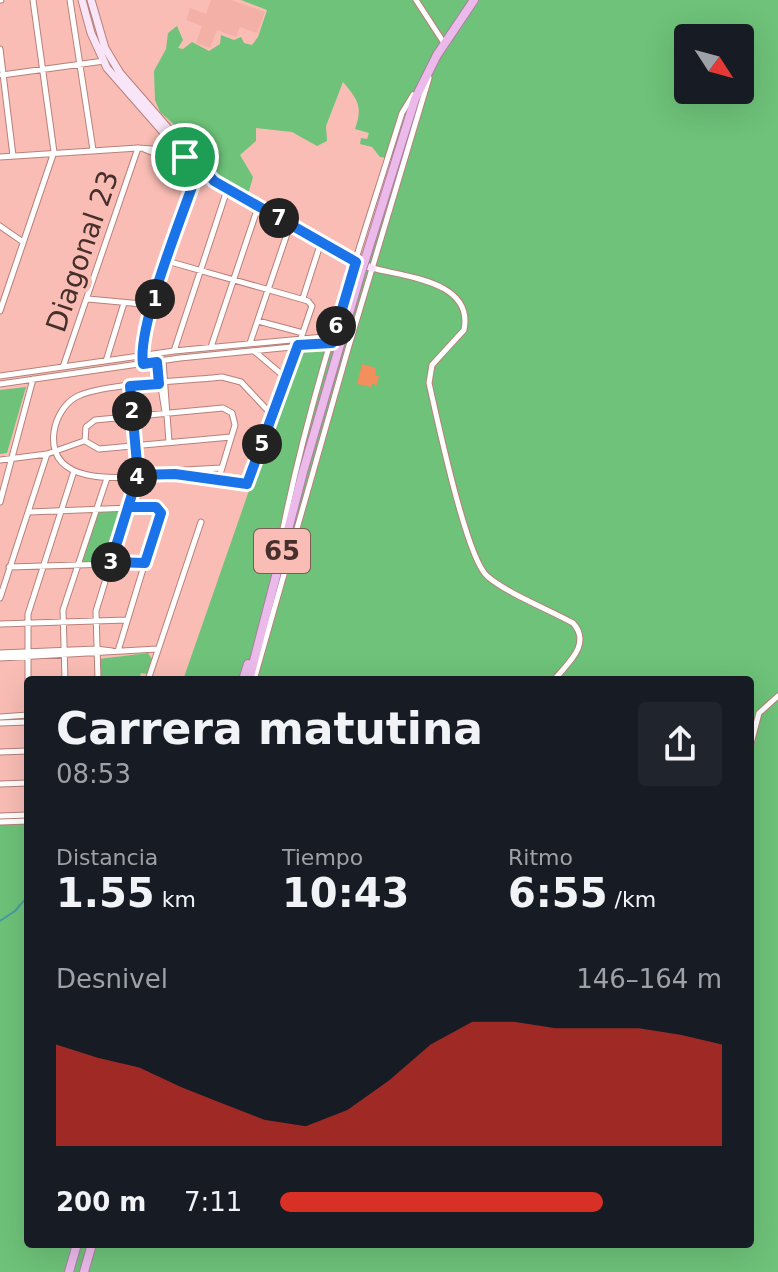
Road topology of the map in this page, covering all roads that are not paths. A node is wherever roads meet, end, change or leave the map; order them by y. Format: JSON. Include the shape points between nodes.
{"nodes":[{"id":1,"x":33,"y":0,"type":"edge"},
{"id":2,"x":70,"y":0,"type":"edge"},
{"id":3,"x":82,"y":0,"type":"edge"},
{"id":4,"x":91,"y":0,"type":"edge"},
{"id":5,"x":416,"y":0,"type":"edge"},
{"id":6,"x":474,"y":0,"type":"edge"},
{"id":7,"x":443,"y":45,"type":"junction"},
{"id":8,"x":0,"y":49,"type":"edge"},
{"id":9,"x":104,"y":61,"type":"junction"},
{"id":10,"x":81,"y":64,"type":"junction"},
{"id":11,"x":43,"y":69,"type":"junction"},
{"id":12,"x":2,"y":75,"type":"edge"},
{"id":13,"x":140,"y":148,"type":"junction"},
{"id":14,"x":93,"y":150,"type":"junction"},
{"id":15,"x":54,"y":152,"type":"junction"},
{"id":16,"x":13,"y":156,"type":"junction"},
{"id":17,"x":0,"y":157,"type":"edge"},
{"id":18,"x":187,"y":160,"type":"junction"},
{"id":19,"x":197,"y":173,"type":"junction"},
{"id":20,"x":214,"y":181,"type":"junction"},
{"id":21,"x":228,"y":189,"type":"junction"},
{"id":22,"x":258,"y":206,"type":"junction"},
{"id":23,"x":290,"y":224,"type":"junction"},
{"id":24,"x":0,"y":226,"type":"edge"},
{"id":25,"x":23,"y":242,"type":"junction"},
{"id":26,"x":321,"y":242,"type":"junction"},
{"id":27,"x":167,"y":261,"type":"junction"},
{"id":28,"x":364,"y":265,"type":"junction"},
{"id":29,"x":201,"y":270,"type":"junction"},
{"id":30,"x":235,"y":279,"type":"junction"},
{"id":31,"x":269,"y":288,"type":"junction"},
{"id":32,"x":303,"y":298,"type":"junction"},
{"id":33,"x":88,"y":299,"type":"junction"},
{"id":34,"x":124,"y":303,"type":"junction"},
{"id":35,"x":153,"y":305,"type":"junction"},
{"id":36,"x":0,"y":311,"type":"edge"},
{"id":37,"x":258,"y":321,"type":"junction"},
{"id":38,"x":302,"y":336,"type":"junction"},
{"id":39,"x":333,"y":339,"type":"junction"},
{"id":40,"x":250,"y":343,"type":"junction"},
{"id":41,"x":241,"y":344,"type":"junction"},
{"id":42,"x":298,"y":345,"type":"junction"},
{"id":43,"x":211,"y":347,"type":"junction"},
{"id":44,"x":174,"y":351,"type":"junction"},
{"id":45,"x":253,"y":351,"type":"junction"},
{"id":46,"x":240,"y":352,"type":"junction"},
{"id":47,"x":173,"y":359,"type":"junction"},
{"id":48,"x":143,"y":360,"type":"junction"},
{"id":49,"x":106,"y":361,"type":"junction"},
{"id":50,"x":160,"y":361,"type":"junction"},
{"id":51,"x":63,"y":367,"type":"junction"},
{"id":52,"x":0,"y":376,"type":"edge"},
{"id":53,"x":286,"y":378,"type":"junction"},
{"id":54,"x":33,"y":379,"type":"junction"},
{"id":55,"x":162,"y":383,"type":"junction"},
{"id":56,"x":0,"y":384,"type":"edge"},
{"id":57,"x":130,"y":386,"type":"junction"},
{"id":58,"x":165,"y":413,"type":"junction"},
{"id":59,"x":133,"y":415,"type":"junction"},
{"id":60,"x":272,"y":415,"type":"junction"},
{"id":61,"x":231,"y":437,"type":"junction"},
{"id":62,"x":85,"y":441,"type":"junction"},
{"id":63,"x":169,"y":442,"type":"junction"},
{"id":64,"x":136,"y":445,"type":"junction"},
{"id":65,"x":56,"y":451,"type":"junction"},
{"id":66,"x":47,"y":454,"type":"junction"},
{"id":67,"x":13,"y":458,"type":"junction"},
{"id":68,"x":0,"y":460,"type":"edge"},
{"id":69,"x":221,"y":468,"type":"junction"},
{"id":70,"x":74,"y":471,"type":"junction"},
{"id":71,"x":175,"y":474,"type":"junction"},
{"id":72,"x":138,"y":475,"type":"junction"},
{"id":73,"x":107,"y":478,"type":"junction"},
{"id":74,"x":218,"y":481,"type":"junction"},
{"id":75,"x":0,"y":502,"type":"edge"},
{"id":76,"x":128,"y":507,"type":"junction"},
{"id":77,"x":96,"y":508,"type":"junction"},
{"id":78,"x":29,"y":512,"type":"junction"},
{"id":79,"x":63,"y":512,"type":"junction"},
{"id":80,"x":201,"y":522,"type":"dead end"},
{"id":81,"x":111,"y":562,"type":"junction"},
{"id":82,"x":145,"y":563,"type":"junction"},
{"id":83,"x":77,"y":564,"type":"junction"},
{"id":84,"x":9,"y":567,"type":"junction"},
{"id":85,"x":42,"y":567,"type":"junction"},
{"id":86,"x":272,"y":585,"type":"junction"},
{"id":87,"x":2,"y":586,"type":"edge"},
{"id":88,"x":0,"y":598,"type":"edge"},
{"id":89,"x":94,"y":619,"type":"junction"},
{"id":90,"x":127,"y":620,"type":"junction"},
{"id":91,"x":61,"y":621,"type":"junction"},
{"id":92,"x":28,"y":623,"type":"junction"},
{"id":93,"x":0,"y":624,"type":"edge"},
{"id":94,"x":260,"y":629,"type":"junction"},
{"id":95,"x":157,"y":649,"type":"junction"},
{"id":96,"x":96,"y":652,"type":"junction"},
{"id":97,"x":116,"y":652,"type":"junction"},
{"id":98,"x":64,"y":653,"type":"junction"},
{"id":99,"x":29,"y":654,"type":"junction"},
{"id":100,"x":0,"y":655,"type":"edge"},
{"id":101,"x":29,"y":676,"type":"edge"},
{"id":102,"x":65,"y":676,"type":"edge"},
{"id":103,"x":98,"y":676,"type":"edge"},
{"id":104,"x":149,"y":676,"type":"edge"},
{"id":105,"x":244,"y":676,"type":"edge"},
{"id":106,"x":253,"y":676,"type":"edge"},
{"id":107,"x":253,"y":676,"type":"edge"},
{"id":108,"x":557,"y":676,"type":"edge"},
{"id":109,"x":778,"y":696,"type":"edge"},
{"id":110,"x":24,"y":715,"type":"edge"},
{"id":111,"x":0,"y":717,"type":"edge"},
{"id":112,"x":24,"y":722,"type":"edge"},
{"id":113,"x":0,"y":723,"type":"edge"},
{"id":114,"x":754,"y":732,"type":"edge"},
{"id":115,"x":24,"y":751,"type":"edge"},
{"id":116,"x":0,"y":752,"type":"edge"},
{"id":117,"x":24,"y":783,"type":"edge"},
{"id":118,"x":0,"y":784,"type":"edge"},
{"id":119,"x":24,"y":815,"type":"edge"},
{"id":120,"x":0,"y":816,"type":"edge"},
{"id":121,"x":24,"y":821,"type":"edge"},
{"id":122,"x":0,"y":822,"type":"edge"},
{"id":123,"x":76,"y":1248,"type":"edge"},
{"id":124,"x":91,"y":1248,"type":"edge"},
{"id":125,"x":69,"y":1272,"type":"edge"},
{"id":126,"x":84,"y":1272,"type":"edge"}],
"edges":[{"from":1,"to":11,"type":"street"},
{"from":2,"to":10,"type":"street"},
{"from":3,"to":9,"type":"main road"},
{"from":4,"to":18,"type":"main road","via":[[115,66]]},
{"from":5,"to":7,"type":"street"},
{"from":6,"to":7,"type":"highway","number":"65"},
{"from":7,"to":28,"type":"street","number":"65"},
{"from":7,"to":28,"type":"highway","number":"65","via":[[407,117]]},
{"from":8,"to":12,"type":"street"},
{"from":9,"to":10,"type":"street"},
{"from":9,"to":18,"type":"main road"},
{"from":10,"to":11,"type":"street"},
{"from":10,"to":14,"type":"street"},
{"from":11,"to":12,"type":"street"},
{"from":11,"to":15,"type":"street"},
{"from":12,"to":16,"type":"street"},
{"from":13,"to":14,"type":"street"},
{"from":13,"to":18,"type":"street"},
{"from":13,"to":33,"type":"street","name":"Diagonal 23"},
{"from":14,"to":15,"type":"street"},
{"from":15,"to":16,"type":"street"},
{"from":15,"to":25,"type":"street"},
{"from":16,"to":17,"type":"street"},
{"from":18,"to":19,"type":"main road"},
{"from":18,"to":20,"type":"main road"},
{"from":19,"to":20,"type":"main road"},
{"from":19,"to":27,"type":"street"},
{"from":20,"to":21,"type":"main road"},
{"from":21,"to":22,"type":"main road"},
{"from":21,"to":29,"type":"street"},
{"from":22,"to":23,"type":"main road"},
{"from":22,"to":30,"type":"street"},
{"from":23,"to":26,"type":"main road"},
{"from":23,"to":31,"type":"street"},
{"from":24,"to":25,"type":"street"},
{"from":25,"to":36,"type":"street"},
{"from":26,"to":28,"type":"main road"},
{"from":26,"to":32,"type":"street"},
{"from":27,"to":29,"type":"street"},
{"from":27,"to":35,"type":"street"},
{"from":28,"to":39,"type":"street","number":"65"},
{"from":28,"to":86,"type":"highway","number":"65"},
{"from":28,"to":106,"type":"street","number":"65"},
{"from":28,"to":108,"type":"street","via":[[447,289],[463,305],[464,330],[429,370],[461,510],[481,568],[579,630],[579,649]]},
{"from":29,"to":30,"type":"street"},
{"from":29,"to":44,"type":"street"},
{"from":30,"to":31,"type":"street"},
{"from":30,"to":43,"type":"street"},
{"from":31,"to":32,"type":"street"},
{"from":31,"to":37,"type":"street"},
{"from":32,"to":38,"type":"street","via":[[312,306]]},
{"from":33,"to":34,"type":"street"},
{"from":33,"to":51,"type":"street","name":"Diagonal 23"},
{"from":34,"to":35,"type":"street"},
{"from":34,"to":49,"type":"street"},
{"from":35,"to":48,"type":"street"},
{"from":37,"to":38,"type":"street"},
{"from":37,"to":40,"type":"street"},
{"from":38,"to":39,"type":"street"},
{"from":38,"to":40,"type":"street"},
{"from":39,"to":42,"type":"street"},
{"from":39,"to":86,"type":"street","number":"65","via":[[288,503]]},
{"from":40,"to":41,"type":"street"},
{"from":41,"to":43,"type":"street"},
{"from":41,"to":46,"type":"street"},
{"from":42,"to":45,"type":"street"},
{"from":42,"to":53,"type":"street"},
{"from":43,"to":44,"type":"street"},
{"from":44,"to":47,"type":"street"},
{"from":44,"to":48,"type":"street"},
{"from":45,"to":46,"type":"street"},
{"from":45,"to":53,"type":"street"},
{"from":46,"to":47,"type":"street"},
{"from":47,"to":50,"type":"street"},
{"from":48,"to":49,"type":"street"},
{"from":48,"to":50,"type":"street"},
{"from":48,"to":54,"type":"street"},
{"from":49,"to":51,"type":"street"},
{"from":50,"to":55,"type":"street"},
{"from":51,"to":52,"type":"street"},
{"from":53,"to":60,"type":"street"},
{"from":54,"to":56,"type":"street"},
{"from":54,"to":67,"type":"street"},
{"from":55,"to":57,"type":"street"},
{"from":55,"to":58,"type":"street"},
{"from":55,"to":60,"type":"street","via":[[235,378]]},
{"from":57,"to":59,"type":"street"},
{"from":57,"to":65,"type":"street","via":[[74,398],[58,418]]},
{"from":58,"to":59,"type":"street"},
{"from":58,"to":61,"type":"street","via":[[223,408],[232,413]]},
{"from":58,"to":63,"type":"street"},
{"from":59,"to":62,"type":"street","via":[[90,423]]},
{"from":59,"to":64,"type":"street"},
{"from":60,"to":74,"type":"street","via":[[249,480],[244,485]]},
{"from":61,"to":63,"type":"street"},
{"from":61,"to":69,"type":"street"},
{"from":62,"to":64,"type":"street","via":[[99,449]]},
{"from":62,"to":65,"type":"street"},
{"from":63,"to":64,"type":"street"},
{"from":64,"to":72,"type":"street"},
{"from":65,"to":66,"type":"street"},
{"from":65,"to":70,"type":"street"},
{"from":66,"to":67,"type":"street"},
{"from":66,"to":78,"type":"street"},
{"from":67,"to":68,"type":"street"},
{"from":67,"to":75,"type":"street"},
{"from":69,"to":71,"type":"street"},
{"from":69,"to":74,"type":"street"},
{"from":70,"to":73,"type":"street"},
{"from":70,"to":79,"type":"street"},
{"from":71,"to":72,"type":"street"},
{"from":71,"to":74,"type":"street"},
{"from":72,"to":73,"type":"street"},
{"from":72,"to":76,"type":"street"},
{"from":73,"to":77,"type":"street"},
{"from":76,"to":77,"type":"street"},
{"from":76,"to":81,"type":"street"},
{"from":76,"to":82,"type":"street","via":[[156,507],[161,513]]},
{"from":77,"to":79,"type":"street"},
{"from":77,"to":83,"type":"street"},
{"from":78,"to":79,"type":"street"},
{"from":78,"to":84,"type":"street"},
{"from":79,"to":85,"type":"street"},
{"from":80,"to":95,"type":"street"},
{"from":81,"to":82,"type":"street"},
{"from":81,"to":83,"type":"street"},
{"from":81,"to":89,"type":"street"},
{"from":82,"to":90,"type":"street"},
{"from":83,"to":85,"type":"street"},
{"from":83,"to":91,"type":"street"},
{"from":84,"to":85,"type":"street"},
{"from":84,"to":87,"type":"street"},
{"from":85,"to":92,"type":"street"},
{"from":86,"to":94,"type":"highway","number":"65"},
{"from":87,"to":88,"type":"street"},
{"from":89,"to":90,"type":"street"},
{"from":89,"to":91,"type":"street"},
{"from":89,"to":96,"type":"street"},
{"from":90,"to":97,"type":"street"},
{"from":91,"to":92,"type":"street"},
{"from":91,"to":98,"type":"street"},
{"from":92,"to":93,"type":"street"},
{"from":92,"to":99,"type":"street"},
{"from":94,"to":105,"type":"highway","number":"65"},
{"from":94,"to":107,"type":"highway","number":"65"},
{"from":95,"to":97,"type":"street"},
{"from":95,"to":104,"type":"street"},
{"from":96,"to":97,"type":"street"},
{"from":96,"to":98,"type":"street"},
{"from":96,"to":103,"type":"street"},
{"from":98,"to":99,"type":"street"},
{"from":98,"to":102,"type":"street"},
{"from":99,"to":100,"type":"street"},
{"from":99,"to":101,"type":"street"},
{"from":109,"to":114,"type":"street","via":[[759,713]]},
{"from":110,"to":111,"type":"street"},
{"from":112,"to":113,"type":"street"},
{"from":115,"to":116,"type":"street"},
{"from":117,"to":118,"type":"street"},
{"from":119,"to":120,"type":"street"},
{"from":121,"to":122,"type":"street"},
{"from":123,"to":125,"type":"highway"},
{"from":124,"to":126,"type":"highway"}]}
